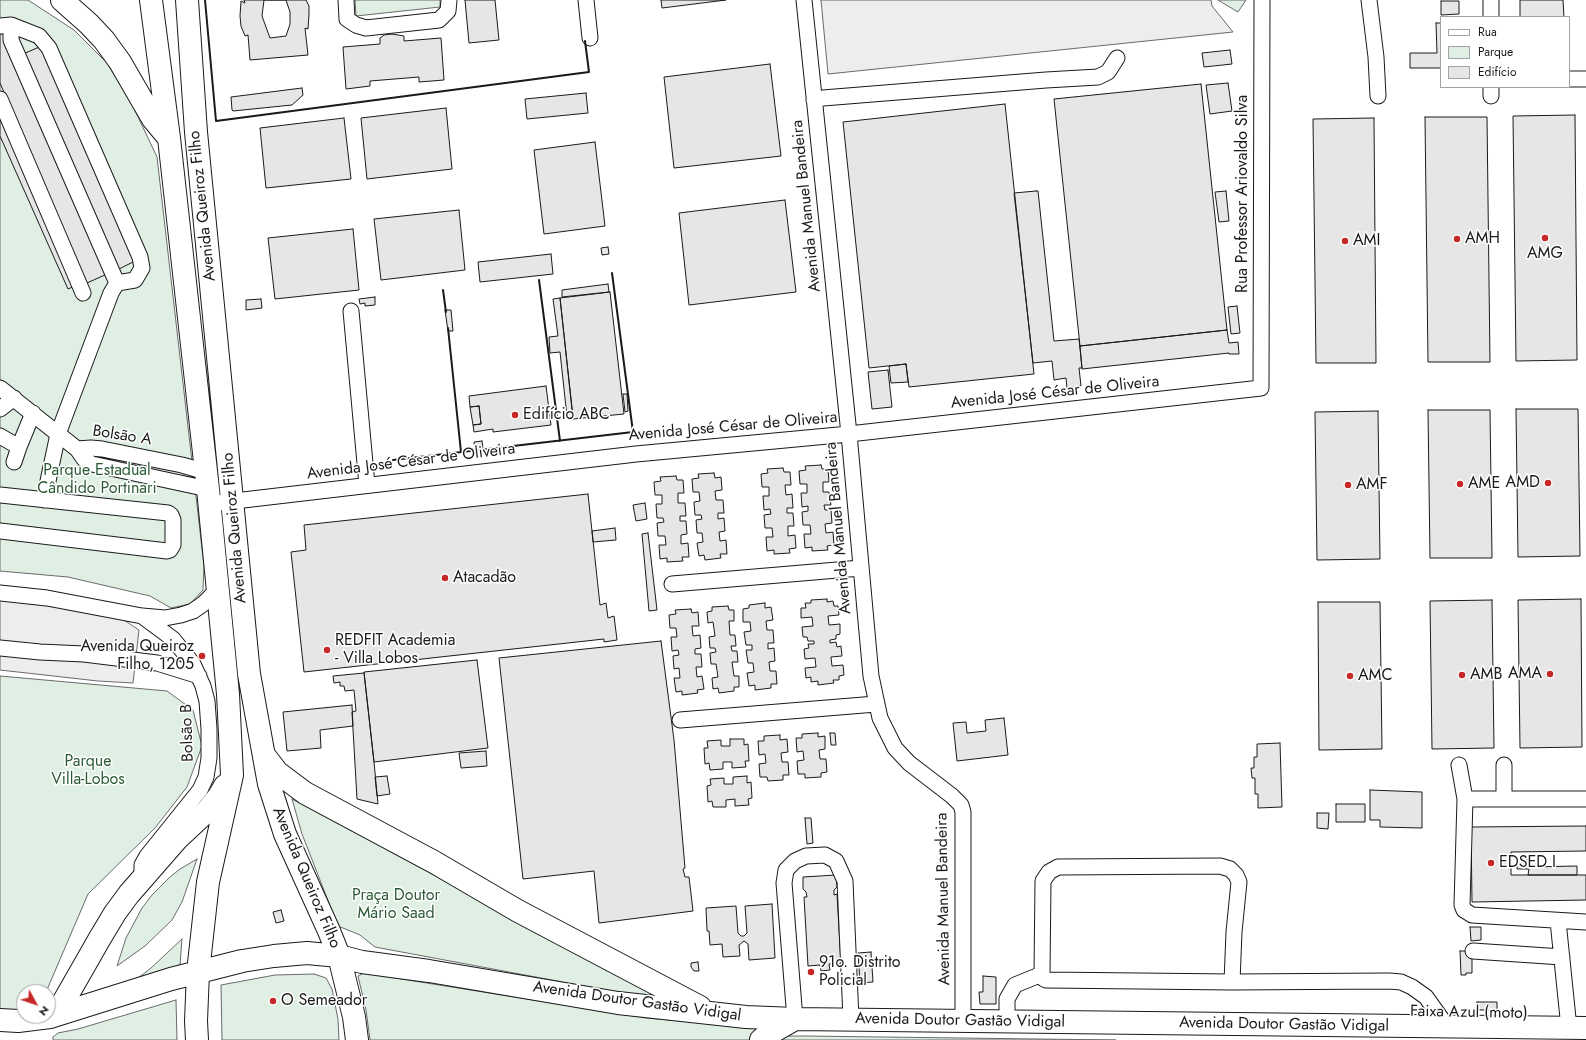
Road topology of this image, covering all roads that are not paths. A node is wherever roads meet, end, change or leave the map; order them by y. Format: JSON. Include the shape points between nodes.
{"nodes":[{"id":1,"x":62,"y":0,"type":"edge"},
{"id":2,"x":151,"y":0,"type":"edge"},
{"id":3,"x":187,"y":0,"type":"edge"},
{"id":4,"x":346,"y":0,"type":"edge"},
{"id":5,"x":449,"y":0,"type":"edge"},
{"id":6,"x":586,"y":0,"type":"edge"},
{"id":7,"x":804,"y":0,"type":"edge"},
{"id":8,"x":1262,"y":0,"type":"edge"},
{"id":9,"x":1369,"y":0,"type":"edge"},
{"id":10,"x":1491,"y":0,"type":"edge"},
{"id":11,"x":1491,"y":16,"type":"edge"},
{"id":12,"x":6,"y":26,"type":"edge"},
{"id":13,"x":590,"y":38,"type":"dead end"},
{"id":14,"x":1117,"y":58,"type":"dead end"},
{"id":15,"x":1570,"y":79,"type":"edge"},
{"id":16,"x":1584,"y":79,"type":"dead end"},
{"id":17,"x":1378,"y":96,"type":"dead end"},
{"id":18,"x":0,"y":99,"type":"edge"},
{"id":19,"x":814,"y":100,"type":"junction"},
{"id":20,"x":168,"y":138,"type":"junction"},
{"id":21,"x":116,"y":284,"type":"junction"},
{"id":22,"x":83,"y":293,"type":"dead end"},
{"id":23,"x":351,"y":311,"type":"dead end"},
{"id":24,"x":0,"y":388,"type":"edge"},
{"id":25,"x":1261,"y":388,"type":"joint"},
{"id":26,"x":14,"y":398,"type":"junction"},
{"id":27,"x":0,"y":409,"type":"edge"},
{"id":28,"x":33,"y":414,"type":"junction"},
{"id":29,"x":58,"y":434,"type":"junction"},
{"id":30,"x":849,"y":434,"type":"junction"},
{"id":31,"x":0,"y":436,"type":"edge"},
{"id":32,"x":19,"y":447,"type":"junction"},
{"id":33,"x":14,"y":462,"type":"dead end"},
{"id":34,"x":367,"y":485,"type":"junction"},
{"id":35,"x":208,"y":488,"type":"junction"},
{"id":36,"x":0,"y":495,"type":"edge"},
{"id":37,"x":44,"y":500,"type":"junction"},
{"id":38,"x":233,"y":501,"type":"junction"},
{"id":39,"x":0,"y":531,"type":"edge"},
{"id":40,"x":861,"y":568,"type":"junction"},
{"id":41,"x":672,"y":584,"type":"dead end"},
{"id":42,"x":217,"y":590,"type":"junction"},
{"id":43,"x":0,"y":593,"type":"edge"},
{"id":44,"x":142,"y":616,"type":"junction"},
{"id":45,"x":0,"y":648,"type":"edge"},
{"id":46,"x":199,"y":676,"type":"junction"},
{"id":47,"x":876,"y":704,"type":"junction"},
{"id":48,"x":680,"y":720,"type":"dead end"},
{"id":49,"x":262,"y":753,"type":"junction"},
{"id":50,"x":1459,"y":765,"type":"dead end"},
{"id":51,"x":1504,"y":765,"type":"dead end"},
{"id":52,"x":232,"y":775,"type":"junction"},
{"id":53,"x":1465,"y":799,"type":"junction"},
{"id":54,"x":1504,"y":799,"type":"junction"},
{"id":55,"x":1586,"y":799,"type":"edge"},
{"id":56,"x":142,"y":877,"type":"junction"},
{"id":57,"x":1558,"y":921,"type":"junction"},
{"id":58,"x":1586,"y":922,"type":"edge"},
{"id":59,"x":1472,"y":951,"type":"dead end"},
{"id":60,"x":339,"y":956,"type":"junction"},
{"id":61,"x":1562,"y":956,"type":"junction"},
{"id":62,"x":198,"y":972,"type":"junction"},
{"id":63,"x":1042,"y":974,"type":"junction"},
{"id":64,"x":1232,"y":982,"type":"junction"},
{"id":65,"x":514,"y":985,"type":"junction"},
{"id":66,"x":56,"y":1010,"type":"edge"},
{"id":67,"x":712,"y":1013,"type":"junction"},
{"id":68,"x":56,"y":1015,"type":"edge"},
{"id":69,"x":851,"y":1019,"type":"junction"},
{"id":70,"x":0,"y":1020,"type":"edge"},
{"id":71,"x":792,"y":1020,"type":"junction"},
{"id":72,"x":963,"y":1020,"type":"junction"},
{"id":73,"x":16,"y":1021,"type":"edge"},
{"id":74,"x":1006,"y":1021,"type":"junction"},
{"id":75,"x":1580,"y":1029,"type":"edge"},
{"id":76,"x":1430,"y":1030,"type":"edge"},
{"id":77,"x":1359,"y":1032,"type":"edge"},
{"id":78,"x":197,"y":1040,"type":"edge"},
{"id":79,"x":357,"y":1040,"type":"edge"},
{"id":80,"x":761,"y":1040,"type":"edge"}],
"edges":[{"from":1,"to":20,"type":"highway","via":[[104,40],[120,62],[153,119]]},
{"from":2,"to":20,"type":"highway","name":"Avenida Queiroz Filho"},
{"from":3,"to":38,"type":"highway","name":"Avenida Queiroz Filho","via":[[196,132]]},
{"from":4,"to":5,"type":"street","via":[[347,18],[356,25],[366,28],[438,20],[448,11]]},
{"from":6,"to":13,"type":"street"},
{"from":7,"to":19,"type":"street","name":"Avenida Manuel Bandeira"},
{"from":8,"to":25,"type":"street","name":"Rua Professor Ariovaldo Silva"},
{"from":9,"to":17,"type":"street"},
{"from":10,"to":11,"type":"street"},
{"from":12,"to":21,"type":"street"},
{"from":12,"to":21,"type":"street","via":[[39,36],[49,48],[140,257],[142,268],[135,280]]},
{"from":14,"to":19,"type":"street","via":[[1108,72],[1098,77]]},
{"from":15,"to":16,"type":"street"},
{"from":18,"to":22,"type":"street"},
{"from":19,"to":30,"type":"street","name":"Avenida Manuel Bandeira"},
{"from":20,"to":35,"type":"highway","name":"Avenida Queiroz Filho"},
{"from":21,"to":29,"type":"street"},
{"from":23,"to":34,"type":"street"},
{"from":24,"to":26,"type":"street"},
{"from":25,"to":30,"type":"street","name":"Avenida José César de Oliveira"},
{"from":26,"to":27,"type":"street"},
{"from":26,"to":28,"type":"street"},
{"from":28,"to":29,"type":"street"},
{"from":28,"to":32,"type":"street"},
{"from":29,"to":35,"type":"street","name":"Bolsão A","via":[[77,449],[102,449]]},
{"from":29,"to":37,"type":"street"},
{"from":30,"to":34,"type":"street","name":"Avenida José César de Oliveira","via":[[636,454]]},
{"from":30,"to":40,"type":"street","name":"Avenida Manuel Bandeira"},
{"from":31,"to":32,"type":"street"},
{"from":32,"to":33,"type":"street"},
{"from":34,"to":38,"type":"street","name":"Avenida José César de Oliveira"},
{"from":35,"to":38,"type":"street","name":"Avenida José César de Oliveira"},
{"from":35,"to":42,"type":"highway","name":"Avenida Queiroz Filho"},
{"from":36,"to":37,"type":"street"},
{"from":37,"to":39,"type":"street","via":[[168,513],[173,520],[173,545],[166,551]]},
{"from":38,"to":49,"type":"highway","name":"Avenida Queiroz Filho","via":[[249,674]]},
{"from":40,"to":41,"type":"street"},
{"from":40,"to":47,"type":"street","name":"Avenida Manuel Bandeira"},
{"from":42,"to":44,"type":"street","name":"Bolsão B","via":[[193,611],[166,618]]},
{"from":42,"to":52,"type":"highway","name":"Avenida Queiroz Filho","via":[[228,694]]},
{"from":43,"to":44,"type":"street","name":"Bolsão B","via":[[47,598]]},
{"from":44,"to":46,"type":"street","name":"Bolsão B","via":[[173,639],[188,656]]},
{"from":45,"to":46,"type":"street","via":[[157,662]]},
{"from":46,"to":56,"type":"street","name":"Bolsão B","via":[[207,701],[209,729],[206,777],[200,790],[147,856],[142,865]]},
{"from":47,"to":48,"type":"street"},
{"from":47,"to":72,"type":"street","name":"Avenida Manuel Bandeira","via":[[885,730],[895,748],[909,764],[961,805]]},
{"from":49,"to":60,"type":"highway","name":"Avenida Queiroz Filho","via":[[285,834]]},
{"from":49,"to":67,"type":"highway","via":[[277,772],[305,793],[434,862],[518,911]]},
{"from":50,"to":53,"type":"street"},
{"from":51,"to":54,"type":"street"},
{"from":52,"to":56,"type":"highway","via":[[207,811]]},
{"from":52,"to":62,"type":"highway","name":"Avenida Queiroz Filho","via":[[208,882]]},
{"from":53,"to":54,"type":"street"},
{"from":53,"to":57,"type":"street","via":[[1462,905],[1464,910],[1472,915]]},
{"from":54,"to":55,"type":"street"},
{"from":56,"to":66,"type":"highway","via":[[111,920],[64,1001]]},
{"from":57,"to":58,"type":"street"},
{"from":57,"to":61,"type":"street"},
{"from":59,"to":61,"type":"street"},
{"from":60,"to":62,"type":"highway","name":"Avenida Doutor Gastão Vidigal","via":[[308,953],[274,956]]},
{"from":60,"to":65,"type":"highway","name":"Avenida Doutor Gastão Vidigal","via":[[362,962]]},
{"from":60,"to":79,"type":"highway","name":"Avenida Queiroz Filho"},
{"from":61,"to":75,"type":"street"},
{"from":62,"to":68,"type":"highway","name":"Avenida Doutor Gastão Vidigal","via":[[171,978]]},
{"from":62,"to":78,"type":"highway","name":"Avenida Queiroz Filho"},
{"from":63,"to":64,"type":"street","via":[[1046,980]]},
{"from":63,"to":64,"type":"street","via":[[1043,881],[1049,872],[1058,867],[1220,866],[1230,869],[1239,882]]},
{"from":63,"to":74,"type":"street","via":[[1015,985],[1007,999]]},
{"from":64,"to":76,"type":"street","via":[[1401,982],[1426,997]]},
{"from":65,"to":67,"type":"highway","name":"Avenida Doutor Gastão Vidigal","via":[[618,1003]]},
{"from":65,"to":71,"type":"street","via":[[519,988],[660,1012]]},
{"from":67,"to":71,"type":"highway","name":"Avenida Doutor Gastão Vidigal"},
{"from":69,"to":71,"type":"highway","name":"Avenida Doutor Gastão Vidigal"},
{"from":69,"to":71,"type":"street","via":[[845,881],[836,861],[825,855],[806,856],[795,861],[786,870],[784,883]]},
{"from":69,"to":72,"type":"highway","name":"Avenida Doutor Gastão Vidigal"},
{"from":70,"to":73,"type":"highway","name":"Avenida Doutor Gastão Vidigal"},
{"from":71,"to":77,"type":"street"},
{"from":71,"to":80,"type":"highway"},
{"from":72,"to":74,"type":"highway","name":"Avenida Doutor Gastão Vidigal"},
{"from":74,"to":77,"type":"highway","name":"Avenida Doutor Gastão Vidigal"},
{"from":75,"to":76,"type":"highway","name":"Avenida Doutor Gastão Vidigal"},
{"from":76,"to":77,"type":"highway","name":"Avenida Doutor Gastão Vidigal"}]}
